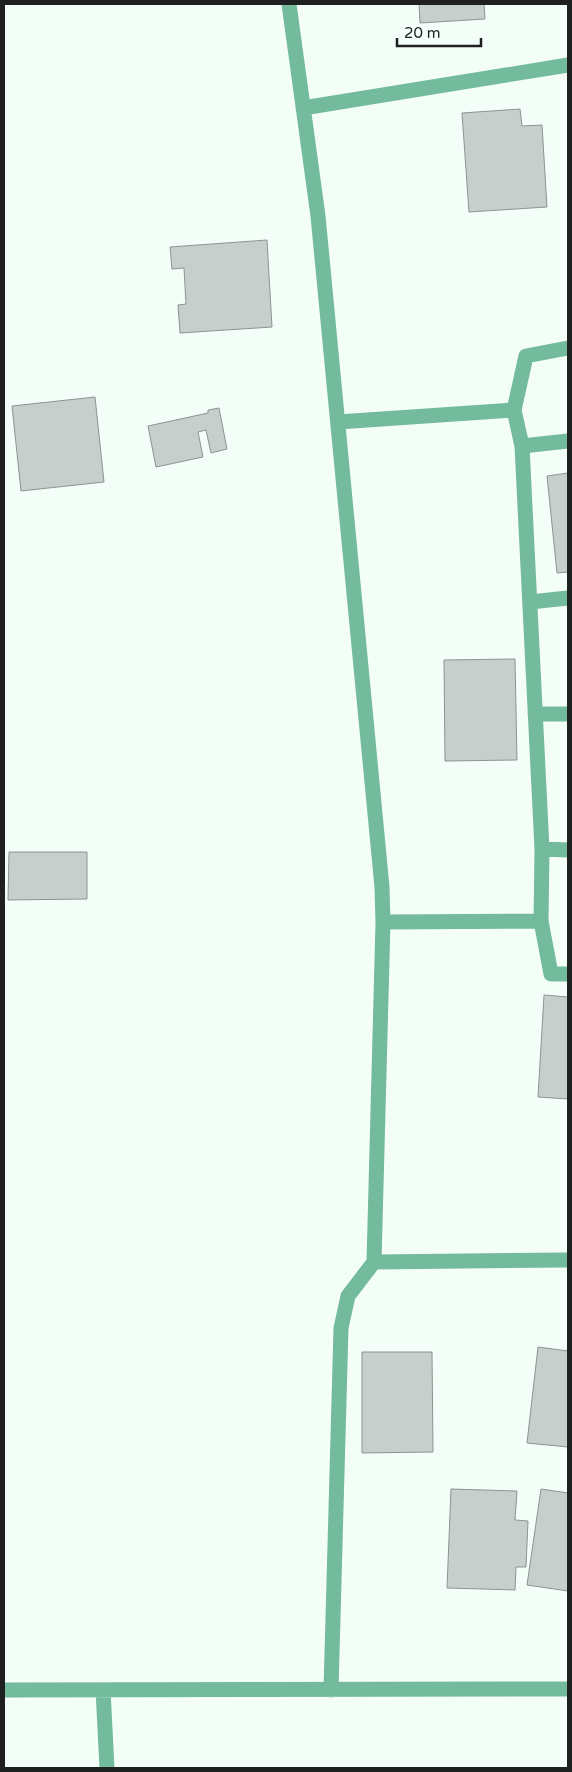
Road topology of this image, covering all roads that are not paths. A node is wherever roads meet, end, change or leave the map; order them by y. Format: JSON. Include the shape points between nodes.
{"nodes":[{"id":1,"x":289,"y":4,"type":"edge"},
{"id":2,"x":568,"y":65,"type":"edge"},
{"id":3,"x":303,"y":108,"type":"junction"},
{"id":4,"x":568,"y":348,"type":"edge"},
{"id":5,"x":514,"y":410,"type":"junction"},
{"id":6,"x":338,"y":422,"type":"junction"},
{"id":7,"x":568,"y":440,"type":"edge"},
{"id":8,"x":522,"y":446,"type":"junction"},
{"id":9,"x":568,"y":598,"type":"edge"},
{"id":10,"x":530,"y":602,"type":"junction"},
{"id":11,"x":535,"y":714,"type":"junction"},
{"id":12,"x":568,"y":714,"type":"edge"},
{"id":13,"x":542,"y":849,"type":"junction"},
{"id":14,"x":568,"y":850,"type":"edge"},
{"id":15,"x":541,"y":921,"type":"junction"},
{"id":16,"x":383,"y":922,"type":"junction"},
{"id":17,"x":568,"y":974,"type":"edge"},
{"id":18,"x":568,"y":1260,"type":"edge"},
{"id":19,"x":374,"y":1262,"type":"junction"},
{"id":20,"x":568,"y":1689,"type":"edge"},
{"id":21,"x":4,"y":1690,"type":"edge"},
{"id":22,"x":103,"y":1690,"type":"junction"},
{"id":23,"x":331,"y":1690,"type":"junction"},
{"id":24,"x":107,"y":1768,"type":"edge"}],
"edges":[{"from":1,"to":3,"type":"street"},
{"from":2,"to":3,"type":"street"},
{"from":3,"to":6,"type":"street","via":[[318,216]]},
{"from":4,"to":5,"type":"street","via":[[526,356]]},
{"from":5,"to":6,"type":"street"},
{"from":5,"to":8,"type":"street"},
{"from":6,"to":16,"type":"street"},
{"from":7,"to":8,"type":"street"},
{"from":8,"to":10,"type":"street"},
{"from":9,"to":10,"type":"street"},
{"from":10,"to":11,"type":"street"},
{"from":11,"to":12,"type":"street"},
{"from":11,"to":13,"type":"street"},
{"from":13,"to":14,"type":"street"},
{"from":13,"to":15,"type":"street"},
{"from":15,"to":16,"type":"street"},
{"from":15,"to":17,"type":"street","via":[[551,974]]},
{"from":16,"to":19,"type":"street"},
{"from":18,"to":19,"type":"street"},
{"from":19,"to":23,"type":"street","via":[[348,1296],[340,1328]]},
{"from":20,"to":23,"type":"street"},
{"from":21,"to":22,"type":"street"},
{"from":22,"to":23,"type":"street"},
{"from":22,"to":24,"type":"street"}]}
